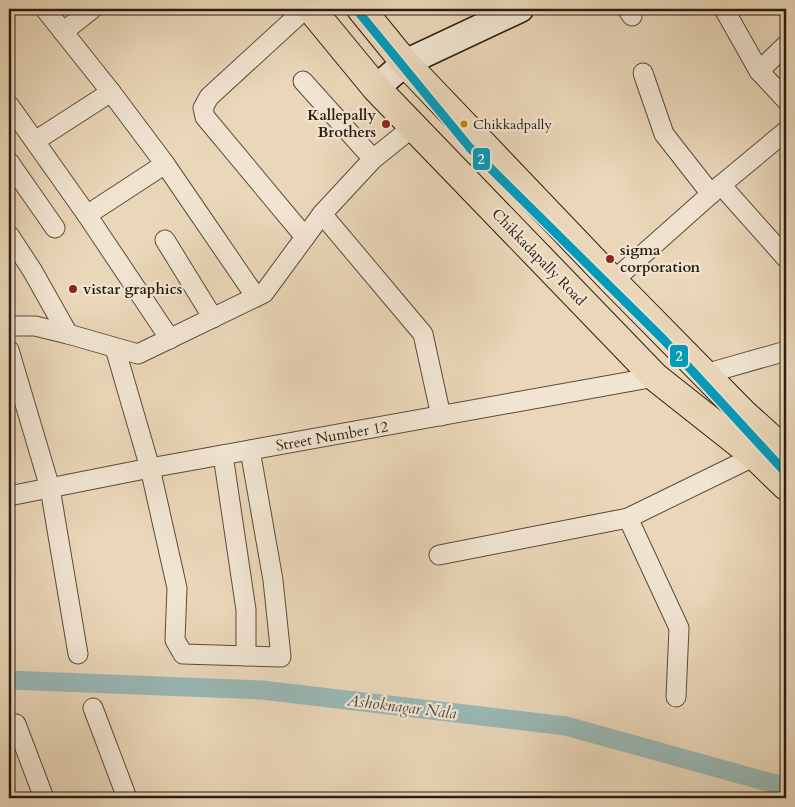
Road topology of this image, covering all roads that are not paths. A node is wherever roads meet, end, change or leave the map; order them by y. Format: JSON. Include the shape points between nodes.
{"nodes":[{"id":1,"x":45,"y":9,"type":"edge"},
{"id":2,"x":92,"y":9,"type":"edge"},
{"id":3,"x":306,"y":9,"type":"edge"},
{"id":4,"x":311,"y":9,"type":"edge"},
{"id":5,"x":361,"y":9,"type":"edge"},
{"id":6,"x":520,"y":9,"type":"edge"},
{"id":7,"x":724,"y":9,"type":"edge"},
{"id":8,"x":63,"y":32,"type":"junction"},
{"id":9,"x":786,"y":45,"type":"edge"},
{"id":10,"x":405,"y":63,"type":"junction"},
{"id":11,"x":759,"y":71,"type":"junction"},
{"id":12,"x":643,"y":73,"type":"dead end"},
{"id":13,"x":303,"y":81,"type":"dead end"},
{"id":14,"x":376,"y":88,"type":"junction"},
{"id":15,"x":111,"y":92,"type":"junction"},
{"id":16,"x":786,"y":100,"type":"edge"},
{"id":17,"x":9,"y":106,"type":"edge"},
{"id":18,"x":413,"y":127,"type":"junction"},
{"id":19,"x":786,"y":131,"type":"edge"},
{"id":20,"x":35,"y":141,"type":"junction"},
{"id":21,"x":373,"y":159,"type":"junction"},
{"id":22,"x":9,"y":162,"type":"edge"},
{"id":23,"x":165,"y":164,"type":"junction"},
{"id":24,"x":716,"y":190,"type":"junction"},
{"id":25,"x":322,"y":214,"type":"junction"},
{"id":26,"x":87,"y":215,"type":"junction"},
{"id":27,"x":54,"y":228,"type":"dead end"},
{"id":28,"x":9,"y":235,"type":"edge"},
{"id":29,"x":305,"y":237,"type":"junction"},
{"id":30,"x":165,"y":240,"type":"dead end"},
{"id":31,"x":786,"y":258,"type":"edge"},
{"id":32,"x":613,"y":281,"type":"junction"},
{"id":33,"x":256,"y":297,"type":"junction"},
{"id":34,"x":213,"y":318,"type":"junction"},
{"id":35,"x":9,"y":326,"type":"edge"},
{"id":36,"x":68,"y":334,"type":"junction"},
{"id":37,"x":170,"y":339,"type":"junction"},
{"id":38,"x":115,"y":348,"type":"junction"},
{"id":39,"x":9,"y":350,"type":"edge"},
{"id":40,"x":786,"y":351,"type":"edge"},
{"id":41,"x":705,"y":374,"type":"junction"},
{"id":42,"x":655,"y":377,"type":"junction"},
{"id":43,"x":441,"y":416,"type":"junction"},
{"id":44,"x":250,"y":450,"type":"junction"},
{"id":45,"x":786,"y":452,"type":"edge"},
{"id":46,"x":223,"y":455,"type":"junction"},
{"id":47,"x":755,"y":456,"type":"junction"},
{"id":48,"x":150,"y":468,"type":"junction"},
{"id":49,"x":786,"y":486,"type":"edge"},
{"id":50,"x":50,"y":488,"type":"junction"},
{"id":51,"x":9,"y":496,"type":"edge"},
{"id":52,"x":628,"y":518,"type":"junction"},
{"id":53,"x":439,"y":555,"type":"dead end"},
{"id":54,"x":78,"y":654,"type":"dead end"},
{"id":55,"x":246,"y":656,"type":"junction"},
{"id":56,"x":676,"y":698,"type":"dead end"},
{"id":57,"x":93,"y":708,"type":"dead end"},
{"id":58,"x":16,"y":724,"type":"dead end"},
{"id":59,"x":44,"y":798,"type":"edge"},
{"id":60,"x":127,"y":798,"type":"edge"}],
"edges":[{"from":1,"to":8,"type":"street"},
{"from":2,"to":8,"type":"street"},
{"from":3,"to":29,"type":"street","via":[[209,97],[203,108],[205,117]]},
{"from":4,"to":14,"type":"main road","name":"Chikkadapally Road"},
{"from":5,"to":10,"type":"main road"},
{"from":6,"to":10,"type":"street"},
{"from":7,"to":11,"type":"street"},
{"from":8,"to":15,"type":"street"},
{"from":9,"to":11,"type":"street"},
{"from":10,"to":14,"type":"street"},
{"from":10,"to":32,"type":"main road"},
{"from":11,"to":16,"type":"street"},
{"from":12,"to":24,"type":"street","via":[[664,134]]},
{"from":13,"to":21,"type":"street"},
{"from":14,"to":18,"type":"main road","name":"Chikkadapally Road"},
{"from":15,"to":20,"type":"street"},
{"from":15,"to":23,"type":"street"},
{"from":17,"to":20,"type":"street"},
{"from":18,"to":21,"type":"street"},
{"from":18,"to":42,"type":"main road","name":"Chikkadapally Road"},
{"from":19,"to":24,"type":"street"},
{"from":20,"to":26,"type":"street"},
{"from":21,"to":25,"type":"street"},
{"from":22,"to":27,"type":"street"},
{"from":23,"to":26,"type":"street"},
{"from":23,"to":33,"type":"street"},
{"from":24,"to":31,"type":"street"},
{"from":24,"to":32,"type":"street"},
{"from":25,"to":29,"type":"street"},
{"from":25,"to":43,"type":"street","via":[[423,334]]},
{"from":26,"to":37,"type":"street"},
{"from":28,"to":36,"type":"street"},
{"from":29,"to":33,"type":"street","via":[[264,293]]},
{"from":30,"to":34,"type":"street"},
{"from":32,"to":41,"type":"main road"},
{"from":33,"to":34,"type":"street"},
{"from":34,"to":37,"type":"street"},
{"from":35,"to":36,"type":"street","via":[[35,326]]},
{"from":36,"to":38,"type":"street"},
{"from":37,"to":38,"type":"street","via":[[138,354]]},
{"from":38,"to":48,"type":"street"},
{"from":39,"to":50,"type":"street"},
{"from":40,"to":41,"type":"street"},
{"from":41,"to":45,"type":"main road"},
{"from":42,"to":43,"type":"street","name":"Street Number 12"},
{"from":42,"to":47,"type":"main road","name":"Chikkadapally Road"},
{"from":43,"to":44,"type":"street","name":"Street Number 12"},
{"from":44,"to":46,"type":"street","name":"Street Number 12"},
{"from":44,"to":55,"type":"street","via":[[273,580],[281,657]]},
{"from":46,"to":48,"type":"street","name":"Street Number 12"},
{"from":46,"to":55,"type":"street","via":[[246,610]]},
{"from":47,"to":49,"type":"main road","name":"Chikkadapally Road"},
{"from":47,"to":52,"type":"street"},
{"from":48,"to":50,"type":"street","name":"Street Number 12"},
{"from":48,"to":55,"type":"street","via":[[177,588],[175,640],[183,654]]},
{"from":50,"to":51,"type":"street","name":"Street Number 12"},
{"from":50,"to":54,"type":"street"},
{"from":52,"to":53,"type":"street"},
{"from":52,"to":56,"type":"street","via":[[679,628]]},
{"from":57,"to":60,"type":"street"},
{"from":58,"to":59,"type":"street"}]}
